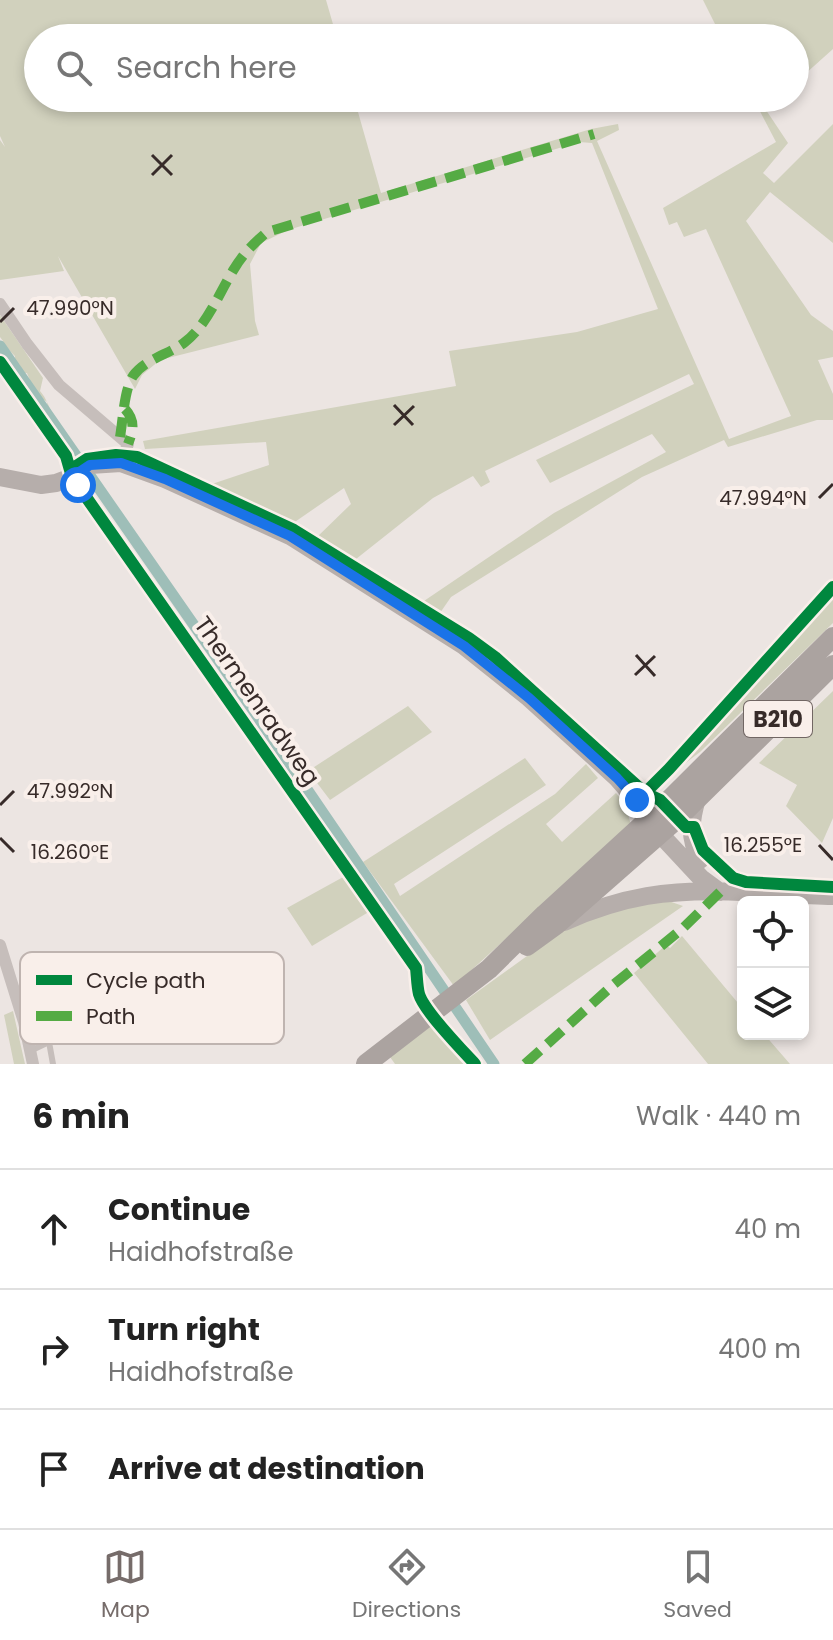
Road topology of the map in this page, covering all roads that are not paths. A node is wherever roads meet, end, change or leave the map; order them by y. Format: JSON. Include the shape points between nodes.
{"nodes":[{"id":1,"x":0,"y":304,"type":"edge"},
{"id":2,"x":121,"y":463,"type":"junction"},
{"id":3,"x":0,"y":477,"type":"edge"},
{"id":4,"x":833,"y":637,"type":"edge"},
{"id":5,"x":833,"y":665,"type":"edge"},
{"id":6,"x":697,"y":799,"type":"junction"},
{"id":7,"x":660,"y":826,"type":"junction"},
{"id":8,"x":700,"y":860,"type":"junction"},
{"id":9,"x":729,"y":892,"type":"junction"},
{"id":10,"x":833,"y":896,"type":"edge"},
{"id":11,"x":556,"y":925,"type":"junction"},
{"id":12,"x":0,"y":945,"type":"edge"},
{"id":13,"x":489,"y":969,"type":"junction"},
{"id":14,"x":20,"y":1009,"type":"edge"},
{"id":15,"x":47,"y":1044,"type":"edge"},
{"id":16,"x":49,"y":1044,"type":"edge"},
{"id":17,"x":31,"y":1057,"type":"edge"},
{"id":18,"x":53,"y":1064,"type":"edge"},
{"id":19,"x":366,"y":1064,"type":"edge"}],
"edges":[{"from":1,"to":2,"type":"street","via":[[59,385],[128,444]]},
{"from":2,"to":3,"type":"street","via":[[41,485]]},
{"from":2,"to":7,"type":"street","via":[[290,536],[464,646],[641,796]]},
{"from":4,"to":7,"type":"main road","number":"B210"},
{"from":5,"to":6,"type":"main road","number":"B210"},
{"from":6,"to":7,"type":"main road","number":"B210"},
{"from":6,"to":8,"type":"street","via":[[690,827]]},
{"from":7,"to":8,"type":"street"},
{"from":7,"to":9,"type":"street","via":[[701,878]]},
{"from":7,"to":11,"type":"main road","number":"B210"},
{"from":7,"to":13,"type":"main road","number":"B210","via":[[545,914]]},
{"from":8,"to":9,"type":"street"},
{"from":9,"to":10,"type":"street"},
{"from":9,"to":11,"type":"street","via":[[645,896]]},
{"from":11,"to":13,"type":"main road","number":"B210"},
{"from":12,"to":14,"type":"street"},
{"from":13,"to":19,"type":"main road","number":"B210"},
{"from":15,"to":17,"type":"lane"},
{"from":16,"to":18,"type":"lane"}]}
